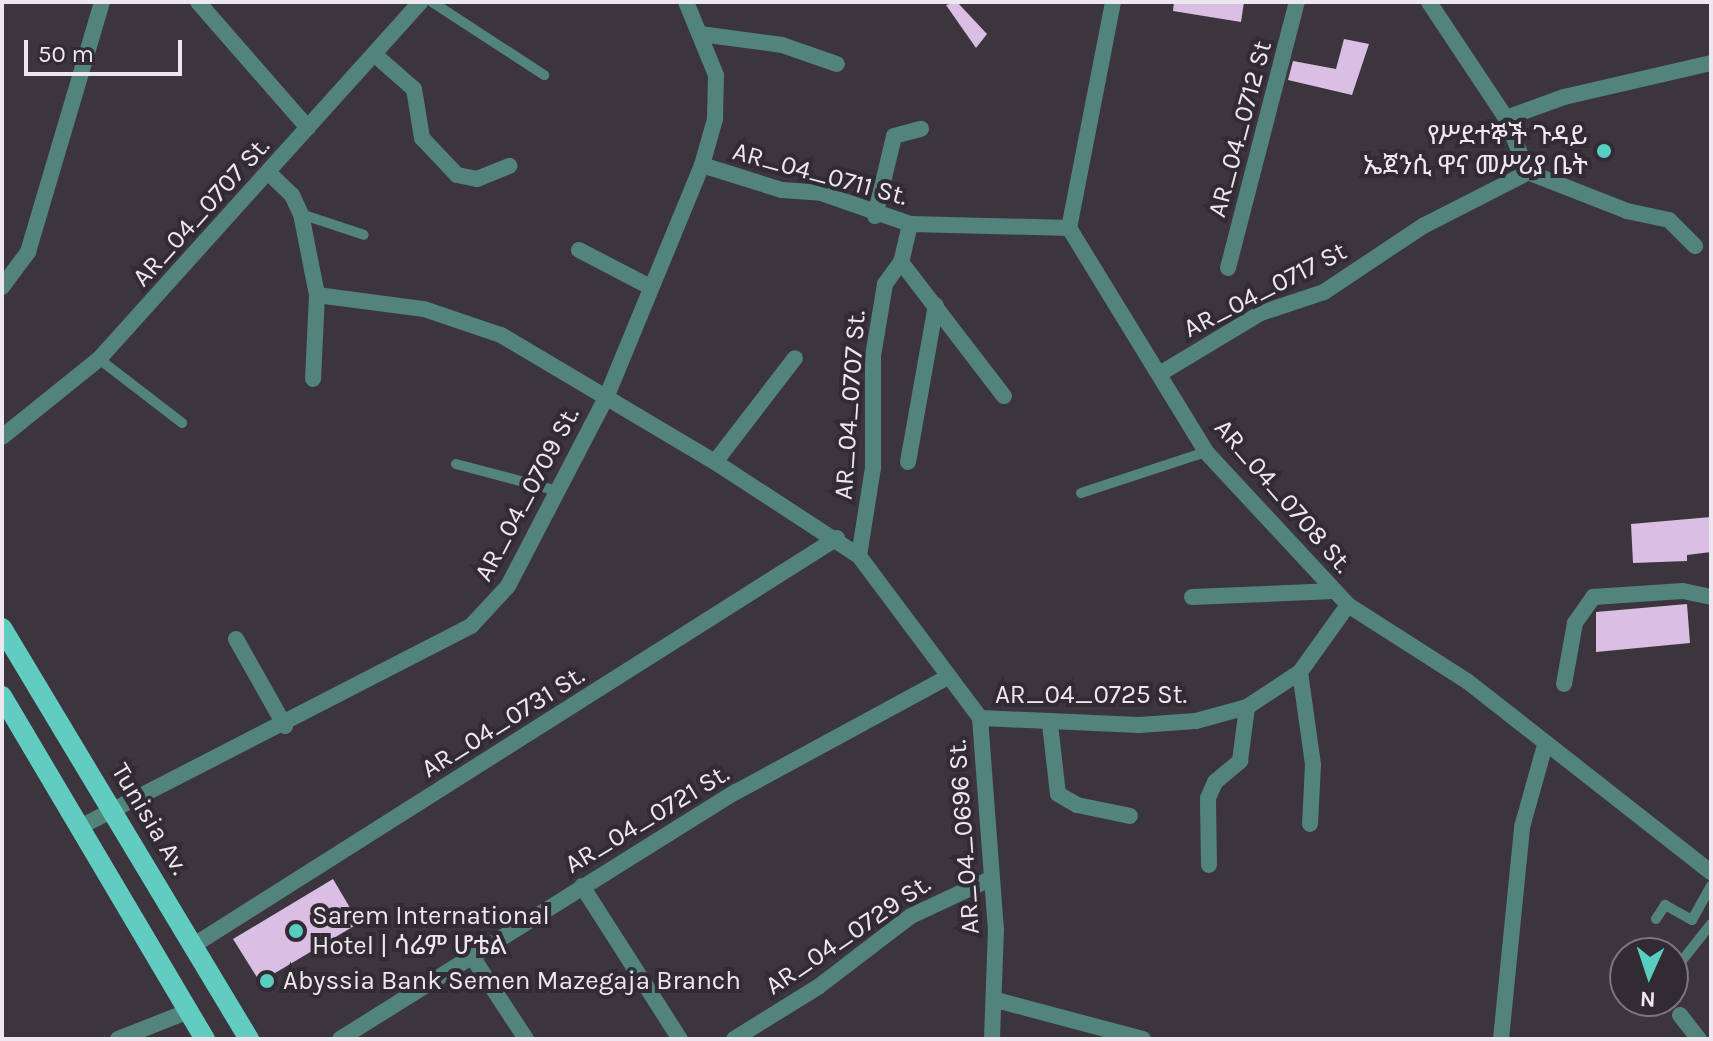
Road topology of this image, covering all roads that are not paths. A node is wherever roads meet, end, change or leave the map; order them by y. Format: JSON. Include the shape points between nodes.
{"nodes":[{"id":1,"x":102,"y":2,"type":"edge"},
{"id":2,"x":198,"y":2,"type":"edge"},
{"id":3,"x":421,"y":2,"type":"edge"},
{"id":4,"x":432,"y":2,"type":"edge"},
{"id":5,"x":686,"y":2,"type":"edge"},
{"id":6,"x":1113,"y":2,"type":"edge"},
{"id":7,"x":1297,"y":2,"type":"edge"},
{"id":8,"x":1429,"y":2,"type":"edge"},
{"id":9,"x":700,"y":34,"type":"junction"},
{"id":10,"x":374,"y":54,"type":"junction"},
{"id":11,"x":1711,"y":63,"type":"edge"},
{"id":12,"x":837,"y":64,"type":"dead end"},
{"id":13,"x":544,"y":75,"type":"dead end"},
{"id":14,"x":1506,"y":118,"type":"junction"},
{"id":15,"x":308,"y":128,"type":"junction"},
{"id":16,"x":921,"y":129,"type":"dead end"},
{"id":17,"x":702,"y":165,"type":"junction"},
{"id":18,"x":509,"y":166,"type":"dead end"},
{"id":19,"x":269,"y":173,"type":"junction"},
{"id":20,"x":1521,"y":175,"type":"junction"},
{"id":21,"x":301,"y":214,"type":"junction"},
{"id":22,"x":875,"y":216,"type":"junction"},
{"id":23,"x":910,"y":224,"type":"junction"},
{"id":24,"x":1069,"y":228,"type":"junction"},
{"id":25,"x":364,"y":235,"type":"dead end"},
{"id":26,"x":1695,"y":246,"type":"dead end"},
{"id":27,"x":579,"y":250,"type":"dead end"},
{"id":28,"x":901,"y":262,"type":"junction"},
{"id":29,"x":1228,"y":268,"type":"dead end"},
{"id":30,"x":2,"y":287,"type":"edge"},
{"id":31,"x":650,"y":287,"type":"junction"},
{"id":32,"x":317,"y":295,"type":"junction"},
{"id":33,"x":936,"y":305,"type":"junction"},
{"id":34,"x":795,"y":358,"type":"dead end"},
{"id":35,"x":99,"y":359,"type":"junction"},
{"id":36,"x":1161,"y":373,"type":"junction"},
{"id":37,"x":313,"y":379,"type":"dead end"},
{"id":38,"x":1004,"y":396,"type":"dead end"},
{"id":39,"x":606,"y":398,"type":"junction"},
{"id":40,"x":182,"y":423,"type":"dead end"},
{"id":41,"x":2,"y":437,"type":"edge"},
{"id":42,"x":1206,"y":452,"type":"junction"},
{"id":43,"x":715,"y":462,"type":"junction"},
{"id":44,"x":908,"y":462,"type":"dead end"},
{"id":45,"x":456,"y":464,"type":"dead end"},
{"id":46,"x":558,"y":491,"type":"junction"},
{"id":47,"x":1081,"y":493,"type":"dead end"},
{"id":48,"x":837,"y":538,"type":"junction"},
{"id":49,"x":859,"y":556,"type":"junction"},
{"id":50,"x":1334,"y":591,"type":"junction"},
{"id":51,"x":1192,"y":597,"type":"dead end"},
{"id":52,"x":1711,"y":597,"type":"edge"},
{"id":53,"x":1348,"y":605,"type":"junction"},
{"id":54,"x":2,"y":628,"type":"edge"},
{"id":55,"x":236,"y":639,"type":"dead end"},
{"id":56,"x":1300,"y":672,"type":"junction"},
{"id":57,"x":946,"y":678,"type":"junction"},
{"id":58,"x":1564,"y":684,"type":"dead end"},
{"id":59,"x":3,"y":701,"type":"edge"},
{"id":60,"x":1247,"y":707,"type":"junction"},
{"id":61,"x":980,"y":718,"type":"junction"},
{"id":62,"x":1050,"y":724,"type":"junction"},
{"id":63,"x":285,"y":726,"type":"junction"},
{"id":64,"x":1545,"y":745,"type":"junction"},
{"id":65,"x":115,"y":810,"type":"junction"},
{"id":66,"x":1130,"y":816,"type":"dead end"},
{"id":67,"x":1310,"y":824,"type":"dead end"},
{"id":68,"x":78,"y":828,"type":"junction"},
{"id":69,"x":1209,"y":865,"type":"dead end"},
{"id":70,"x":1711,"y":872,"type":"edge"},
{"id":71,"x":992,"y":878,"type":"junction"},
{"id":72,"x":582,"y":886,"type":"junction"},
{"id":73,"x":1711,"y":886,"type":"edge"},
{"id":74,"x":1656,"y":919,"type":"dead end"},
{"id":75,"x":1711,"y":924,"type":"edge"},
{"id":76,"x":194,"y":945,"type":"junction"},
{"id":77,"x":1689,"y":952,"type":"edge"},
{"id":78,"x":473,"y":958,"type":"junction"},
{"id":79,"x":996,"y":1000,"type":"junction"},
{"id":80,"x":189,"y":1011,"type":"junction"},
{"id":81,"x":1682,"y":1017,"type":"edge"},
{"id":82,"x":118,"y":1039,"type":"edge"},
{"id":83,"x":205,"y":1039,"type":"edge"},
{"id":84,"x":249,"y":1039,"type":"edge"},
{"id":85,"x":340,"y":1039,"type":"edge"},
{"id":86,"x":526,"y":1039,"type":"edge"},
{"id":87,"x":680,"y":1039,"type":"edge"},
{"id":88,"x":734,"y":1039,"type":"edge"},
{"id":89,"x":992,"y":1039,"type":"edge"},
{"id":90,"x":1143,"y":1039,"type":"edge"},
{"id":91,"x":1501,"y":1039,"type":"edge"},
{"id":92,"x":1699,"y":1039,"type":"edge"}],
"edges":[{"from":1,"to":30,"type":"street","via":[[28,252]]},
{"from":2,"to":15,"type":"street"},
{"from":3,"to":10,"type":"street","name":"AR_04_0707 St."},
{"from":4,"to":13,"type":"lane"},
{"from":5,"to":9,"type":"street","name":"AR_04_0709 St."},
{"from":6,"to":24,"type":"street"},
{"from":7,"to":29,"type":"street","name":"AR_04_0712 St"},
{"from":8,"to":14,"type":"street"},
{"from":9,"to":12,"type":"street","via":[[782,45]]},
{"from":9,"to":17,"type":"street","name":"AR_04_0709 St.","via":[[718,95]]},
{"from":10,"to":15,"type":"street","name":"AR_04_0707 St."},
{"from":10,"to":18,"type":"street","via":[[414,89],[422,138],[457,175],[477,179]]},
{"from":11,"to":14,"type":"street","via":[[1564,97]]},
{"from":14,"to":20,"type":"street"},
{"from":15,"to":19,"type":"street","name":"AR_04_0707 St."},
{"from":16,"to":22,"type":"street","via":[[894,136]]},
{"from":17,"to":22,"type":"street","name":"AR_04_0711 St.","via":[[782,190],[821,193]]},
{"from":17,"to":31,"type":"street","name":"AR_04_0709 St."},
{"from":19,"to":21,"type":"street","via":[[292,195]]},
{"from":19,"to":35,"type":"street","name":"AR_04_0707 St."},
{"from":20,"to":26,"type":"street","via":[[1669,220]]},
{"from":20,"to":36,"type":"street","name":"AR_04_0717 St","via":[[1423,226],[1324,292],[1261,313]]},
{"from":21,"to":25,"type":"lane"},
{"from":21,"to":32,"type":"street"},
{"from":22,"to":23,"type":"street","name":"AR_04_0711 St."},
{"from":23,"to":24,"type":"street","name":"AR_04_0711 St."},
{"from":23,"to":28,"type":"street","name":"AR_04_0707 St."},
{"from":24,"to":36,"type":"street","name":"AR_04_0708 St."},
{"from":27,"to":31,"type":"street"},
{"from":28,"to":33,"type":"street"},
{"from":28,"to":49,"type":"street","name":"AR_04_0707 St.","via":[[885,284],[873,356],[873,468]]},
{"from":31,"to":39,"type":"street","name":"AR_04_0709 St."},
{"from":32,"to":37,"type":"street"},
{"from":32,"to":39,"type":"street","name":"AR_04_0696 St.","via":[[465,320]]},
{"from":33,"to":38,"type":"street"},
{"from":33,"to":44,"type":"street"},
{"from":34,"to":43,"type":"street"},
{"from":35,"to":40,"type":"lane"},
{"from":35,"to":41,"type":"street","name":"AR_04_0707 St."},
{"from":36,"to":42,"type":"street","name":"AR_04_0708 St."},
{"from":39,"to":43,"type":"street","name":"AR_04_0696 St."},
{"from":39,"to":46,"type":"street","name":"AR_04_0709 St."},
{"from":42,"to":47,"type":"lane"},
{"from":42,"to":50,"type":"street","name":"AR_04_0708 St."},
{"from":43,"to":48,"type":"street","name":"AR_04_0696 St."},
{"from":45,"to":46,"type":"lane"},
{"from":46,"to":63,"type":"street","name":"AR_04_0709 St.","via":[[490,610]]},
{"from":48,"to":49,"type":"street","name":"AR_04_0696 St."},
{"from":48,"to":76,"type":"street","name":"AR_04_0731 St."},
{"from":49,"to":57,"type":"street","name":"AR_04_0696 St."},
{"from":50,"to":51,"type":"street"},
{"from":50,"to":53,"type":"street","name":"AR_04_0708 St."},
{"from":52,"to":58,"type":"street","via":[[1683,591],[1593,597],[1575,623]]},
{"from":53,"to":56,"type":"street","name":"AR_04_0725 St."},
{"from":53,"to":64,"type":"street","name":"AR_04_0708 St.","via":[[1467,681]]},
{"from":54,"to":65,"type":"main road","name":"Tunisia Av."},
{"from":55,"to":63,"type":"street"},
{"from":56,"to":60,"type":"street","name":"AR_04_0725 St."},
{"from":56,"to":67,"type":"street","via":[[1313,765]]},
{"from":57,"to":61,"type":"street","name":"AR_04_0696 St."},
{"from":57,"to":72,"type":"street","name":"AR_04_0721 St.","via":[[736,792]]},
{"from":59,"to":68,"type":"main road"},
{"from":60,"to":62,"type":"street","name":"AR_04_0725 St.","via":[[1196,721]]},
{"from":60,"to":69,"type":"street","via":[[1240,761],[1215,782],[1208,798]]},
{"from":61,"to":62,"type":"street","name":"AR_04_0725 St."},
{"from":61,"to":71,"type":"street","name":"AR_04_0696 St."},
{"from":62,"to":66,"type":"street","via":[[1058,794],[1077,805]]},
{"from":63,"to":65,"type":"street","name":"AR_04_0709 St."},
{"from":64,"to":70,"type":"street","name":"AR_04_0708 St."},
{"from":64,"to":91,"type":"street","via":[[1522,827]]},
{"from":65,"to":68,"type":"street","name":"AR_04_0709 St."},
{"from":65,"to":76,"type":"main road","name":"Tunisia Av."},
{"from":68,"to":80,"type":"main road"},
{"from":71,"to":79,"type":"street","name":"AR_04_0696 St."},
{"from":71,"to":88,"type":"street","name":"AR_04_0729 St.","via":[[911,916]]},
{"from":72,"to":78,"type":"street","name":"AR_04_0721 St."},
{"from":72,"to":87,"type":"street"},
{"from":73,"to":74,"type":"lane","via":[[1692,920],[1665,905]]},
{"from":75,"to":77,"type":"lane"},
{"from":76,"to":84,"type":"main road","name":"Tunisia Av."},
{"from":78,"to":85,"type":"street","name":"AR_04_0721 St."},
{"from":78,"to":86,"type":"street"},
{"from":79,"to":89,"type":"street","name":"AR_04_0696 St."},
{"from":79,"to":90,"type":"street"},
{"from":80,"to":82,"type":"street"},
{"from":80,"to":83,"type":"main road"},
{"from":81,"to":92,"type":"street"}]}
